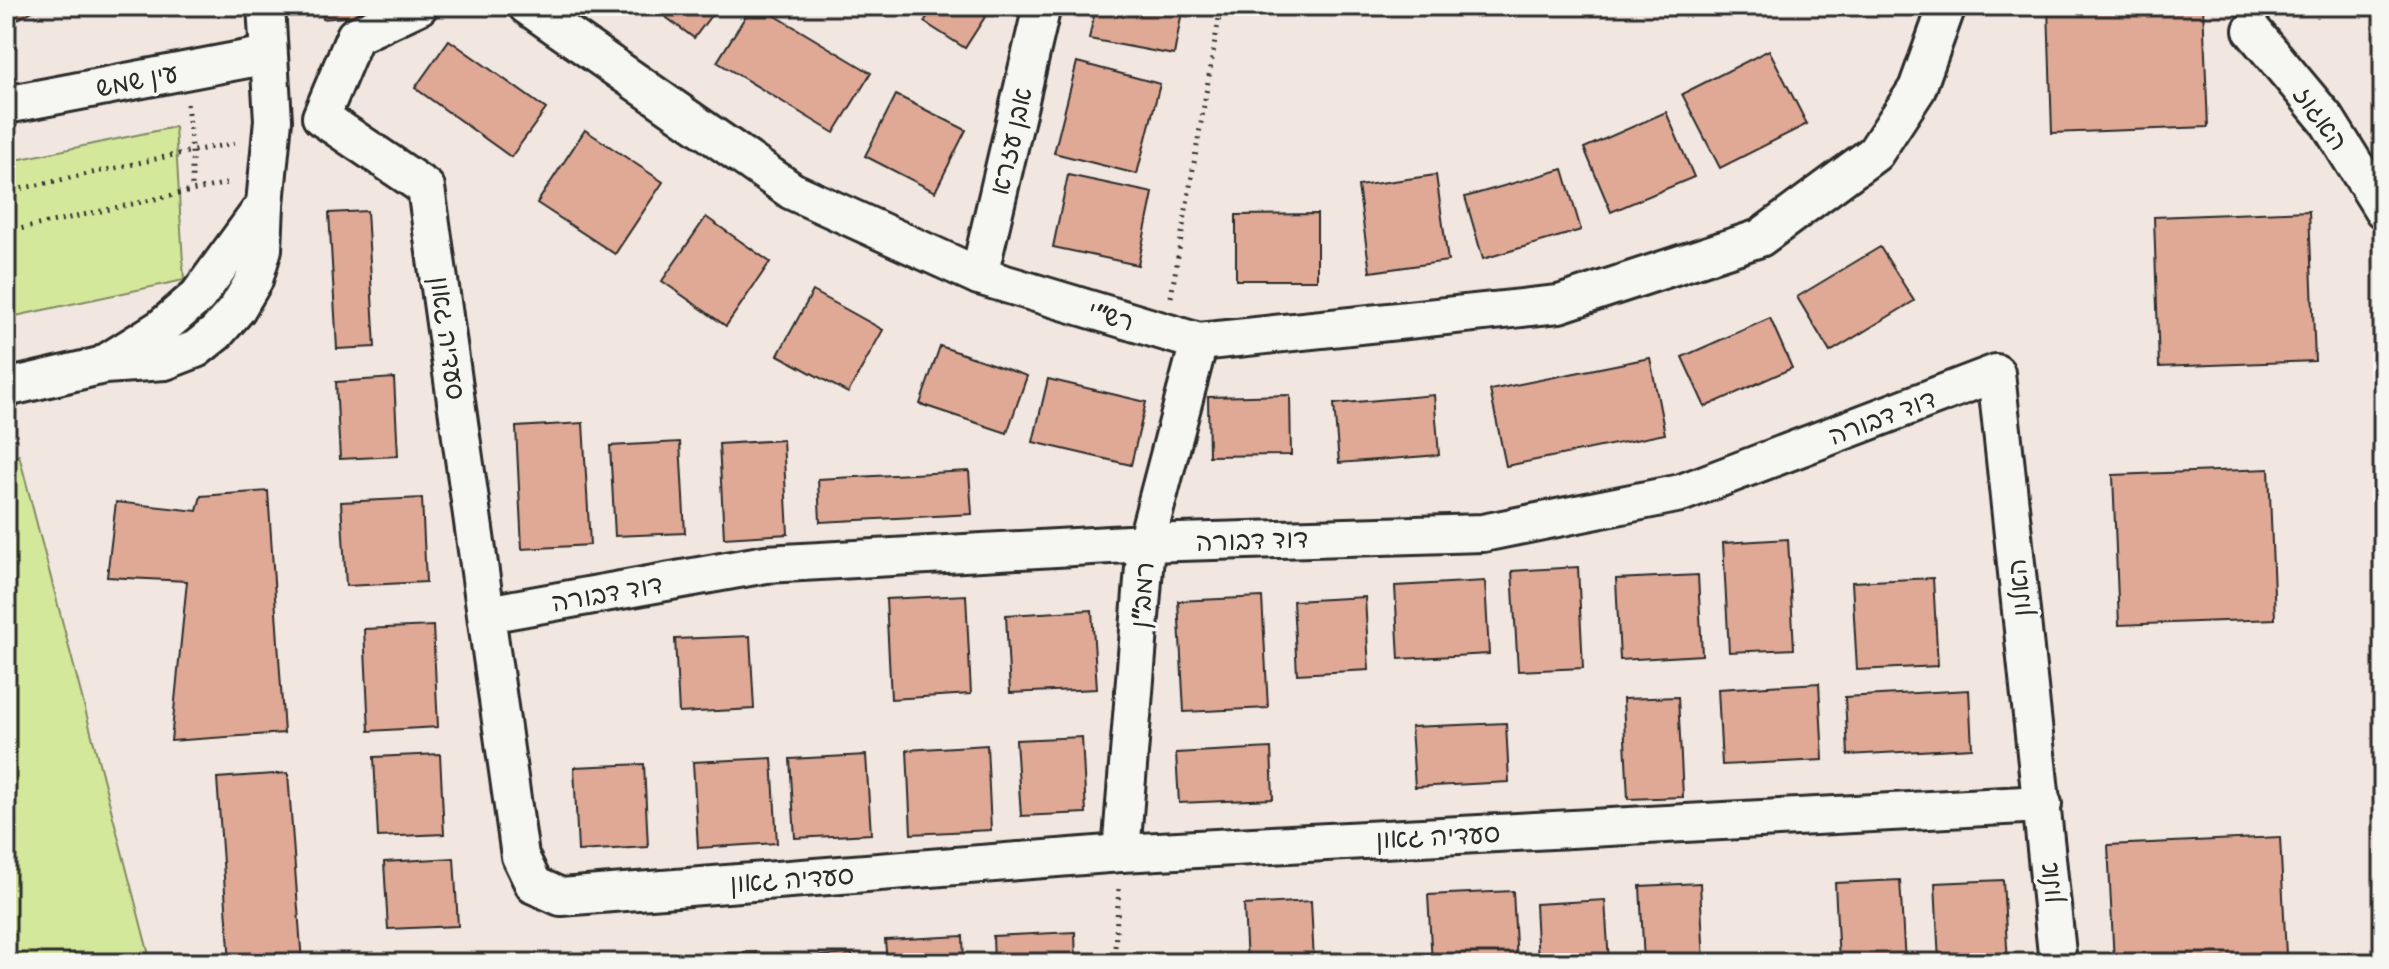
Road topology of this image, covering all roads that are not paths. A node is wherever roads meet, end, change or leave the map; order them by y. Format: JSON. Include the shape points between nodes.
{"nodes":[{"id":1,"x":266,"y":6,"type":"edge"},
{"id":2,"x":419,"y":6,"type":"edge"},
{"id":3,"x":527,"y":6,"type":"edge"},
{"id":4,"x":1042,"y":6,"type":"edge"},
{"id":5,"x":1947,"y":6,"type":"edge"},
{"id":6,"x":2252,"y":30,"type":"dead end"},
{"id":7,"x":268,"y":55,"type":"junction"},
{"id":8,"x":6,"y":105,"type":"edge"},
{"id":9,"x":2383,"y":210,"type":"edge"},
{"id":10,"x":979,"y":276,"type":"junction"},
{"id":11,"x":1199,"y":342,"type":"junction"},
{"id":12,"x":1996,"y":373,"type":"joint"},
{"id":13,"x":6,"y":388,"type":"edge"},
{"id":14,"x":1146,"y":543,"type":"junction"},
{"id":15,"x":487,"y":614,"type":"junction"},
{"id":16,"x":2043,"y":804,"type":"junction"},
{"id":17,"x":1121,"y":853,"type":"junction"},
{"id":18,"x":2058,"y":963,"type":"edge"}],
"edges":[{"from":1,"to":7,"type":"street"},
{"from":2,"to":15,"type":"street","name":"סעדיה גאון","via":[[355,36],[321,117],[426,188]]},
{"from":3,"to":10,"type":"street","name":"רש\"י","via":[[792,191]]},
{"from":4,"to":10,"type":"street","name":"אבן עזרא"},
{"from":5,"to":11,"type":"street","name":"רש\"י","via":[[1917,89],[1875,153],[1760,238],[1559,304]]},
{"from":6,"to":9,"type":"street","name":"האגוז","via":[[2327,120]]},
{"from":7,"to":8,"type":"street","name":"עין שמש"},
{"from":7,"to":13,"type":"street","via":[[273,120],[266,189],[198,296],[104,365]]},
{"from":10,"to":11,"type":"street","name":"רש\"י"},
{"from":11,"to":14,"type":"street","name":"רמב\"ן"},
{"from":12,"to":14,"type":"street","name":"דוד דבורה","via":[[1681,493],[1483,533]]},
{"from":12,"to":16,"type":"street","name":"האלון"},
{"from":14,"to":15,"type":"street","name":"דוד דבורה","via":[[766,564]]},
{"from":14,"to":17,"type":"street","name":"רמב\"ן"},
{"from":15,"to":17,"type":"street","name":"סעדיה גאון","via":[[520,856],[534,885],[561,897]]},
{"from":16,"to":17,"type":"street","name":"סעדיה גאון"},
{"from":16,"to":18,"type":"street","name":"אלון"}]}
